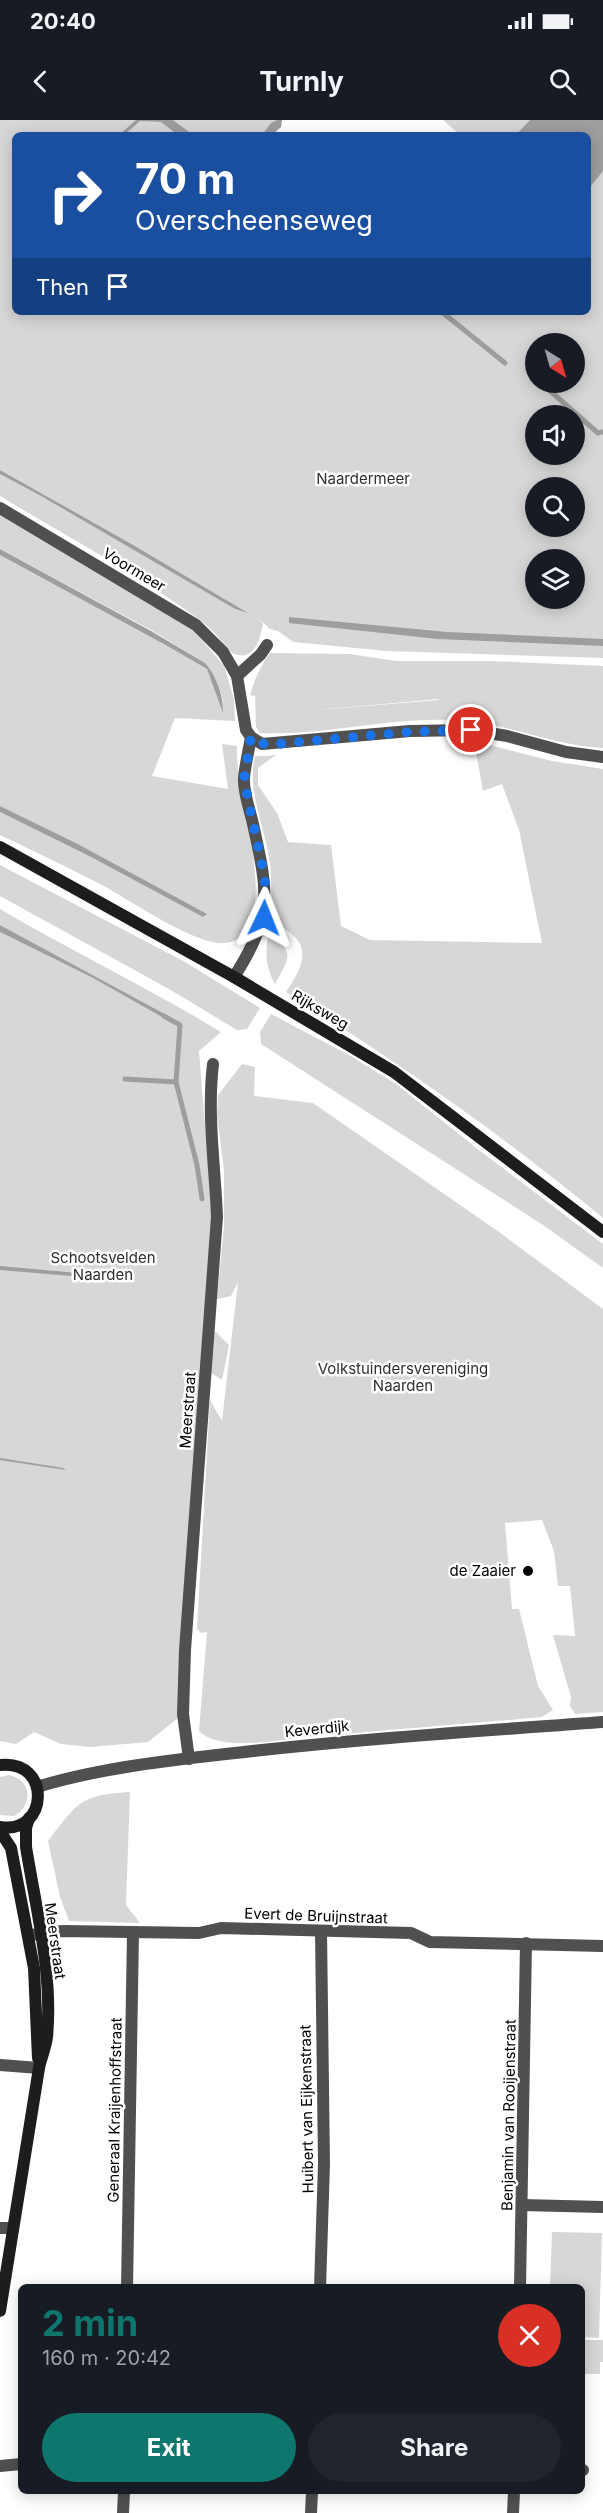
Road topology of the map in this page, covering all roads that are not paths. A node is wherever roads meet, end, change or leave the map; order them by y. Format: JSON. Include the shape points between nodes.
{"nodes":[{"id":1,"x":0,"y":508,"type":"edge"},
{"id":2,"x":267,"y":645,"type":"dead end"},
{"id":3,"x":237,"y":676,"type":"junction"},
{"id":4,"x":251,"y":737,"type":"junction"},
{"id":5,"x":603,"y":757,"type":"edge"},
{"id":6,"x":0,"y":847,"type":"edge"},
{"id":7,"x":234,"y":977,"type":"junction"},
{"id":8,"x":213,"y":1064,"type":"dead end"},
{"id":9,"x":603,"y":1232,"type":"edge"},
{"id":10,"x":603,"y":1722,"type":"edge"},
{"id":11,"x":189,"y":1759,"type":"junction"},
{"id":12,"x":1,"y":1764,"type":"edge"},
{"id":13,"x":37,"y":1787,"type":"junction"},
{"id":14,"x":29,"y":1818,"type":"junction"},
{"id":15,"x":0,"y":1829,"type":"edge"},
{"id":16,"x":321,"y":1931,"type":"junction"},
{"id":17,"x":133,"y":1933,"type":"junction"},
{"id":18,"x":34,"y":1935,"type":"junction"},
{"id":19,"x":526,"y":1943,"type":"junction"},
{"id":20,"x":603,"y":1946,"type":"edge"},
{"id":21,"x":0,"y":2065,"type":"edge"},
{"id":22,"x":39,"y":2068,"type":"junction"},
{"id":23,"x":522,"y":2205,"type":"junction"},
{"id":24,"x":603,"y":2207,"type":"edge"},
{"id":25,"x":6,"y":2228,"type":"edge"},
{"id":26,"x":127,"y":2284,"type":"edge"},
{"id":27,"x":320,"y":2284,"type":"edge"},
{"id":28,"x":520,"y":2284,"type":"edge"},
{"id":29,"x":0,"y":2311,"type":"edge"},
{"id":30,"x":18,"y":2464,"type":"edge"},
{"id":31,"x":0,"y":2466,"type":"edge"},
{"id":32,"x":124,"y":2494,"type":"edge"},
{"id":33,"x":312,"y":2494,"type":"edge"},
{"id":34,"x":514,"y":2494,"type":"edge"},
{"id":35,"x":123,"y":2513,"type":"edge"},
{"id":36,"x":311,"y":2513,"type":"edge"},
{"id":37,"x":513,"y":2513,"type":"edge"}],
"edges":[{"from":1,"to":3,"type":"street","name":"Voormeer","via":[[196,625],[223,652]]},
{"from":2,"to":3,"type":"street"},
{"from":3,"to":4,"type":"street","via":[[244,724]]},
{"from":4,"to":5,"type":"street","via":[[266,745],[471,730]]},
{"from":4,"to":7,"type":"street","via":[[244,780],[265,879],[264,918],[253,948]]},
{"from":6,"to":7,"type":"street","name":"Rijksweg"},
{"from":7,"to":9,"type":"street","name":"Rijksweg","via":[[394,1072]]},
{"from":8,"to":11,"type":"street","name":"Meerstraat","via":[[210,1120],[217,1217],[184,1650],[183,1714]]},
{"from":10,"to":11,"type":"street","name":"Keverdijk","via":[[326,1742]]},
{"from":11,"to":13,"type":"street","name":"Keverdijk"},
{"from":12,"to":13,"type":"street","via":[[24,1769]]},
{"from":13,"to":14,"type":"street","name":"Meerstraat","via":[[39,1798]]},
{"from":14,"to":15,"type":"street"},
{"from":14,"to":18,"type":"street","name":"Meerstraat","via":[[26,1847]]},
{"from":15,"to":18,"type":"street","name":"Meerstraat","via":[[11,1848]]},
{"from":16,"to":17,"type":"street","name":"Evert de Bruijnstraat","via":[[221,1928],[199,1933]]},
{"from":16,"to":19,"type":"street","name":"Evert de Bruijnstraat","via":[[411,1934],[430,1942]]},
{"from":16,"to":27,"type":"street","name":"Huibert van Eijkenstraat","via":[[324,2164]]},
{"from":17,"to":18,"type":"street","name":"Evert de Bruijnstraat","via":[[63,1931]]},
{"from":17,"to":26,"type":"street","name":"Generaal Kraijenhoffstraat"},
{"from":18,"to":22,"type":"street","name":"Meerstraat"},
{"from":19,"to":20,"type":"street","name":"Evert de Bruijnstraat"},
{"from":19,"to":23,"type":"street","name":"Benjamin van Rooijenstraat"},
{"from":21,"to":22,"type":"street"},
{"from":22,"to":25,"type":"street","name":"Meerstraat"},
{"from":23,"to":24,"type":"street"},
{"from":23,"to":28,"type":"street","name":"Benjamin van Rooijenstraat"},
{"from":25,"to":29,"type":"street","name":"Meerstraat"},
{"from":30,"to":31,"type":"street"},
{"from":32,"to":35,"type":"street"},
{"from":33,"to":36,"type":"street"},
{"from":34,"to":37,"type":"street"}]}
